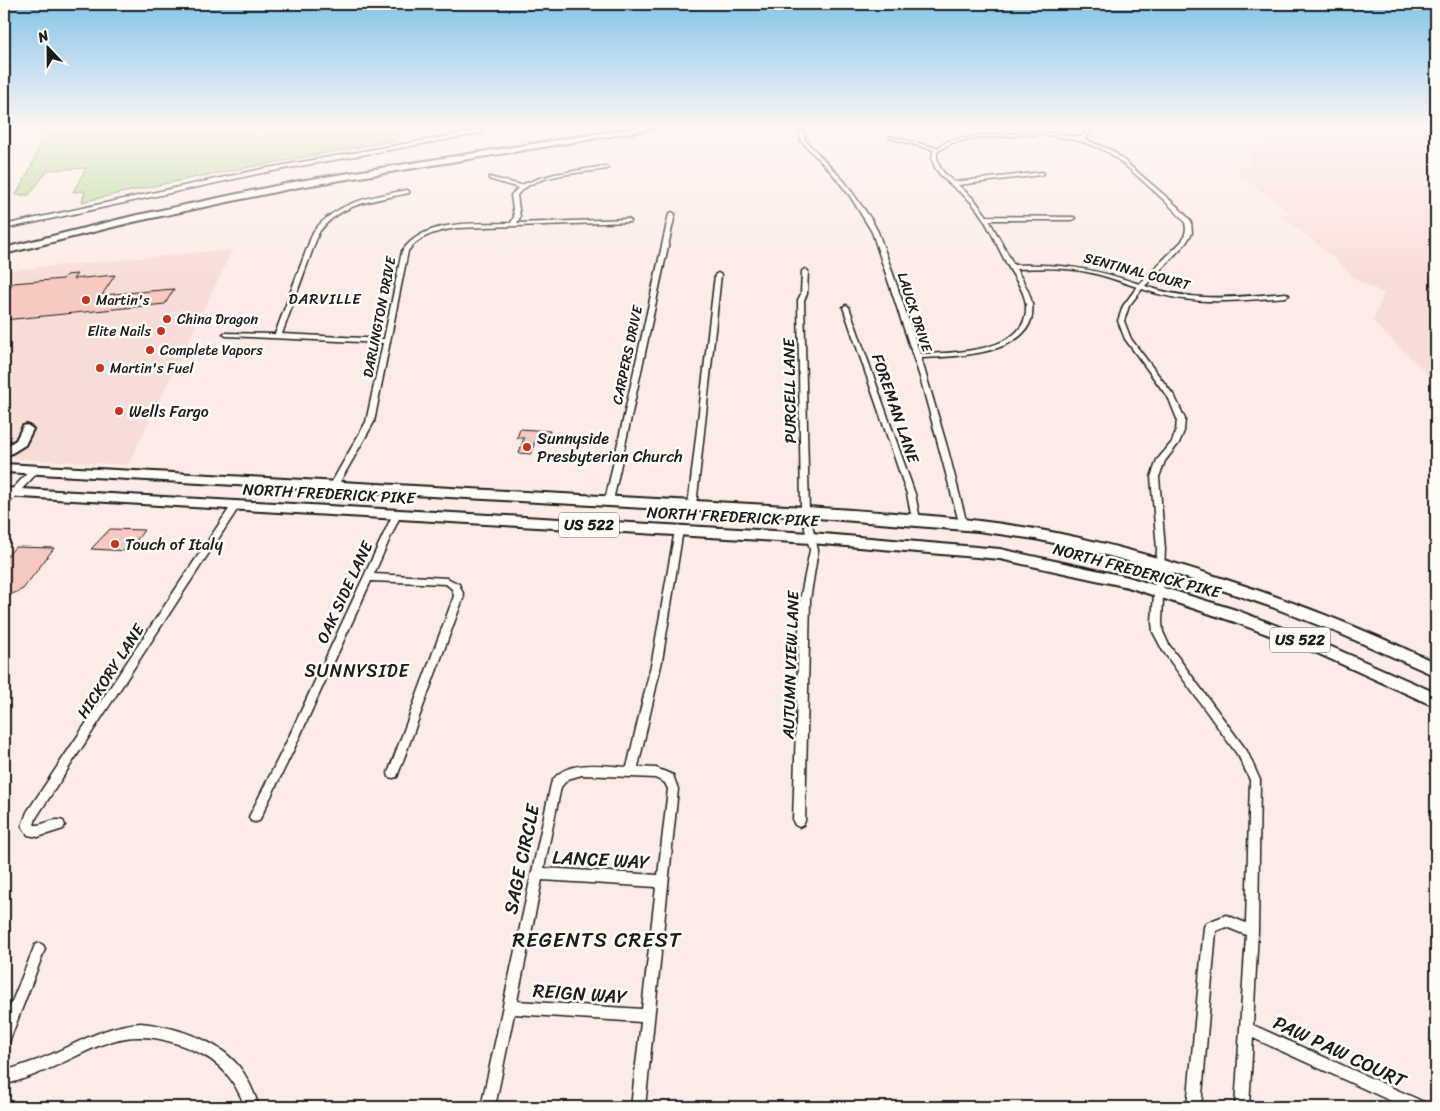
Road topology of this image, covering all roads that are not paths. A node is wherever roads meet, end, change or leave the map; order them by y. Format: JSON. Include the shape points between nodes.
{"nodes":[{"id":1,"x":225,"y":178,"type":"edge"},
{"id":2,"x":296,"y":178,"type":"edge"},
{"id":3,"x":330,"y":178,"type":"edge"},
{"id":4,"x":491,"y":178,"type":"dead end"},
{"id":5,"x":550,"y":178,"type":"edge"},
{"id":6,"x":837,"y":178,"type":"edge"},
{"id":7,"x":947,"y":178,"type":"edge"},
{"id":8,"x":1003,"y":178,"type":"edge"},
{"id":9,"x":1141,"y":178,"type":"edge"},
{"id":10,"x":954,"y":184,"type":"junction"},
{"id":11,"x":521,"y":186,"type":"junction"},
{"id":12,"x":408,"y":192,"type":"dead end"},
{"id":13,"x":672,"y":214,"type":"dead end"},
{"id":14,"x":986,"y":218,"type":"junction"},
{"id":15,"x":1072,"y":218,"type":"dead end"},
{"id":16,"x":628,"y":221,"type":"dead end"},
{"id":17,"x":514,"y":224,"type":"junction"},
{"id":18,"x":4,"y":227,"type":"edge"},
{"id":19,"x":4,"y":243,"type":"edge"},
{"id":20,"x":4,"y":252,"type":"edge"},
{"id":21,"x":1011,"y":266,"type":"junction"},
{"id":22,"x":805,"y":271,"type":"dead end"},
{"id":23,"x":718,"y":274,"type":"dead end"},
{"id":24,"x":1141,"y":286,"type":"junction"},
{"id":25,"x":1286,"y":295,"type":"dead end"},
{"id":26,"x":846,"y":306,"type":"dead end"},
{"id":27,"x":226,"y":334,"type":"dead end"},
{"id":28,"x":278,"y":336,"type":"junction"},
{"id":29,"x":388,"y":340,"type":"junction"},
{"id":30,"x":917,"y":356,"type":"junction"},
{"id":31,"x":27,"y":429,"type":"dead end"},
{"id":32,"x":4,"y":454,"type":"edge"},
{"id":33,"x":4,"y":468,"type":"edge"},
{"id":34,"x":36,"y":470,"type":"junction"},
{"id":35,"x":333,"y":487,"type":"junction"},
{"id":36,"x":9,"y":492,"type":"edge"},
{"id":37,"x":525,"y":497,"type":"junction"},
{"id":38,"x":609,"y":501,"type":"junction"},
{"id":39,"x":4,"y":503,"type":"edge"},
{"id":40,"x":236,"y":505,"type":"junction"},
{"id":41,"x":692,"y":506,"type":"junction"},
{"id":42,"x":805,"y":512,"type":"junction"},
{"id":43,"x":397,"y":514,"type":"junction"},
{"id":44,"x":916,"y":520,"type":"junction"},
{"id":45,"x":515,"y":521,"type":"junction"},
{"id":46,"x":963,"y":524,"type":"junction"},
{"id":47,"x":679,"y":530,"type":"junction"},
{"id":48,"x":811,"y":538,"type":"junction"},
{"id":49,"x":1159,"y":564,"type":"junction"},
{"id":50,"x":368,"y":577,"type":"junction"},
{"id":51,"x":1159,"y":591,"type":"junction"},
{"id":52,"x":1436,"y":670,"type":"edge"},
{"id":53,"x":1436,"y":700,"type":"edge"},
{"id":54,"x":630,"y":772,"type":"junction"},
{"id":55,"x":393,"y":773,"type":"dead end"},
{"id":56,"x":254,"y":817,"type":"dead end"},
{"id":57,"x":799,"y":821,"type":"dead end"},
{"id":58,"x":59,"y":825,"type":"dead end"},
{"id":59,"x":537,"y":874,"type":"junction"},
{"id":60,"x":663,"y":881,"type":"junction"},
{"id":61,"x":1252,"y":931,"type":"junction"},
{"id":62,"x":39,"y":948,"type":"dead end"},
{"id":63,"x":509,"y":1007,"type":"junction"},
{"id":64,"x":648,"y":1016,"type":"junction"},
{"id":65,"x":1247,"y":1029,"type":"junction"},
{"id":66,"x":4,"y":1037,"type":"edge"},
{"id":67,"x":4,"y":1078,"type":"edge"},
{"id":68,"x":252,"y":1107,"type":"edge"},
{"id":69,"x":488,"y":1107,"type":"edge"},
{"id":70,"x":638,"y":1107,"type":"edge"},
{"id":71,"x":1194,"y":1107,"type":"edge"},
{"id":72,"x":1242,"y":1107,"type":"edge"},
{"id":73,"x":1419,"y":1107,"type":"edge"}],
"edges":[{"from":1,"to":18,"type":"street"},
{"from":2,"to":19,"type":"highway"},
{"from":3,"to":20,"type":"highway","via":[[102,227]]},
{"from":4,"to":11,"type":"street"},
{"from":5,"to":11,"type":"street"},
{"from":6,"to":30,"type":"street","name":"LAUCK DRIVE","via":[[871,224]]},
{"from":7,"to":10,"type":"street"},
{"from":8,"to":10,"type":"street"},
{"from":9,"to":24,"type":"street","via":[[1188,221],[1189,233]]},
{"from":10,"to":14,"type":"street"},
{"from":11,"to":17,"type":"street","via":[[514,195],[517,217]]},
{"from":12,"to":28,"type":"street","via":[[354,204],[324,223],[316,232]]},
{"from":13,"to":38,"type":"street","name":"CARPERS DRIVE"},
{"from":14,"to":15,"type":"street"},
{"from":14,"to":21,"type":"street"},
{"from":16,"to":17,"type":"street","name":"DARLINGTON DRIVE"},
{"from":17,"to":29,"type":"street","name":"DARLINGTON DRIVE","via":[[448,227],[413,241],[405,250]]},
{"from":21,"to":24,"type":"street","name":"SENTINAL COURT","via":[[1075,268]]},
{"from":21,"to":30,"type":"street","via":[[1029,304],[1029,318],[1016,335],[984,350]]},
{"from":22,"to":42,"type":"street","name":"PURCELL LANE","via":[[801,300]]},
{"from":23,"to":41,"type":"street"},
{"from":24,"to":25,"type":"street","name":"SENTINAL COURT","via":[[1195,299]]},
{"from":24,"to":49,"type":"street","via":[[1122,314],[1123,331],[1172,400],[1181,419],[1175,443],[1161,460],[1155,477],[1161,549]]},
{"from":26,"to":44,"type":"street","name":"FOREMAN LANE","via":[[911,494]]},
{"from":27,"to":28,"type":"street"},
{"from":28,"to":29,"type":"street"},
{"from":29,"to":35,"type":"street","name":"DARLINGTON DRIVE","via":[[370,422]]},
{"from":30,"to":46,"type":"street","name":"LAUCK DRIVE","via":[[946,450]]},
{"from":31,"to":32,"type":"main road","via":[[21,442]]},
{"from":33,"to":34,"type":"main road","name":"NORTH FREDERICK PIKE","number":"US 522"},
{"from":34,"to":35,"type":"main road","name":"NORTH FREDERICK PIKE","number":"US 522"},
{"from":34,"to":36,"type":"street"},
{"from":35,"to":37,"type":"main road","name":"NORTH FREDERICK PIKE","number":"US 522"},
{"from":36,"to":39,"type":"street"},
{"from":36,"to":40,"type":"main road","name":"NORTH FREDERICK PIKE","number":"US 522"},
{"from":37,"to":38,"type":"main road","name":"NORTH FREDERICK PIKE","number":"US 522"},
{"from":37,"to":45,"type":"main road"},
{"from":38,"to":41,"type":"main road","name":"NORTH FREDERICK PIKE","number":"US 522"},
{"from":40,"to":43,"type":"main road","name":"NORTH FREDERICK PIKE","number":"US 522"},
{"from":40,"to":58,"type":"street","name":"HICKORY LANE","via":[[31,816],[28,826],[32,831],[38,831]]},
{"from":41,"to":42,"type":"main road","name":"NORTH FREDERICK PIKE","number":"US 522"},
{"from":42,"to":44,"type":"main road","name":"NORTH FREDERICK PIKE","number":"US 522"},
{"from":42,"to":48,"type":"street","name":"AUTUMN VIEW LANE"},
{"from":43,"to":45,"type":"main road","name":"NORTH FREDERICK PIKE","number":"US 522"},
{"from":43,"to":50,"type":"street","name":"OAK SIDE LANE"},
{"from":44,"to":46,"type":"main road","name":"NORTH FREDERICK PIKE","number":"US 522"},
{"from":45,"to":47,"type":"main road","name":"NORTH FREDERICK PIKE","number":"US 522"},
{"from":46,"to":49,"type":"main road","name":"NORTH FREDERICK PIKE","number":"US 522","via":[[1046,536]]},
{"from":47,"to":48,"type":"main road","name":"NORTH FREDERICK PIKE","number":"US 522"},
{"from":47,"to":54,"type":"street","via":[[658,661]]},
{"from":48,"to":51,"type":"main road","name":"NORTH FREDERICK PIKE","number":"US 522","via":[[1000,554]]},
{"from":48,"to":57,"type":"street","name":"AUTUMN VIEW LANE","via":[[814,550],[805,600]]},
{"from":49,"to":51,"type":"street"},
{"from":49,"to":52,"type":"main road","name":"NORTH FREDERICK PIKE","number":"US 522","via":[[1316,618]]},
{"from":50,"to":55,"type":"street","via":[[446,581],[459,591]]},
{"from":50,"to":56,"type":"street","name":"OAK SIDE LANE"},
{"from":51,"to":53,"type":"main road","name":"NORTH FREDERICK PIKE","number":"US 522","via":[[1274,630]]},
{"from":51,"to":61,"type":"street","via":[[1158,632],[1166,648],[1243,754],[1255,780]]},
{"from":54,"to":59,"type":"street","name":"SAGE CIRCLE","via":[[573,771],[556,784]]},
{"from":54,"to":60,"type":"street","name":"SAGE CIRCLE","via":[[656,773],[669,779],[673,788]]},
{"from":59,"to":60,"type":"street","name":"LANCE WAY"},
{"from":59,"to":63,"type":"street","name":"SAGE CIRCLE"},
{"from":60,"to":64,"type":"street","name":"SAGE CIRCLE"},
{"from":61,"to":65,"type":"street"},
{"from":61,"to":71,"type":"street","via":[[1226,921],[1210,928]]},
{"from":62,"to":66,"type":"street"},
{"from":63,"to":64,"type":"street","name":"REIGN WAY"},
{"from":63,"to":69,"type":"street","name":"SAGE CIRCLE"},
{"from":64,"to":70,"type":"street","name":"SAGE CIRCLE"},
{"from":65,"to":72,"type":"street"},
{"from":65,"to":73,"type":"street","name":"PAW PAW COURT"},
{"from":67,"to":68,"type":"street","via":[[100,1038],[120,1032],[154,1031],[205,1048],[223,1058],[237,1072]]}]}
